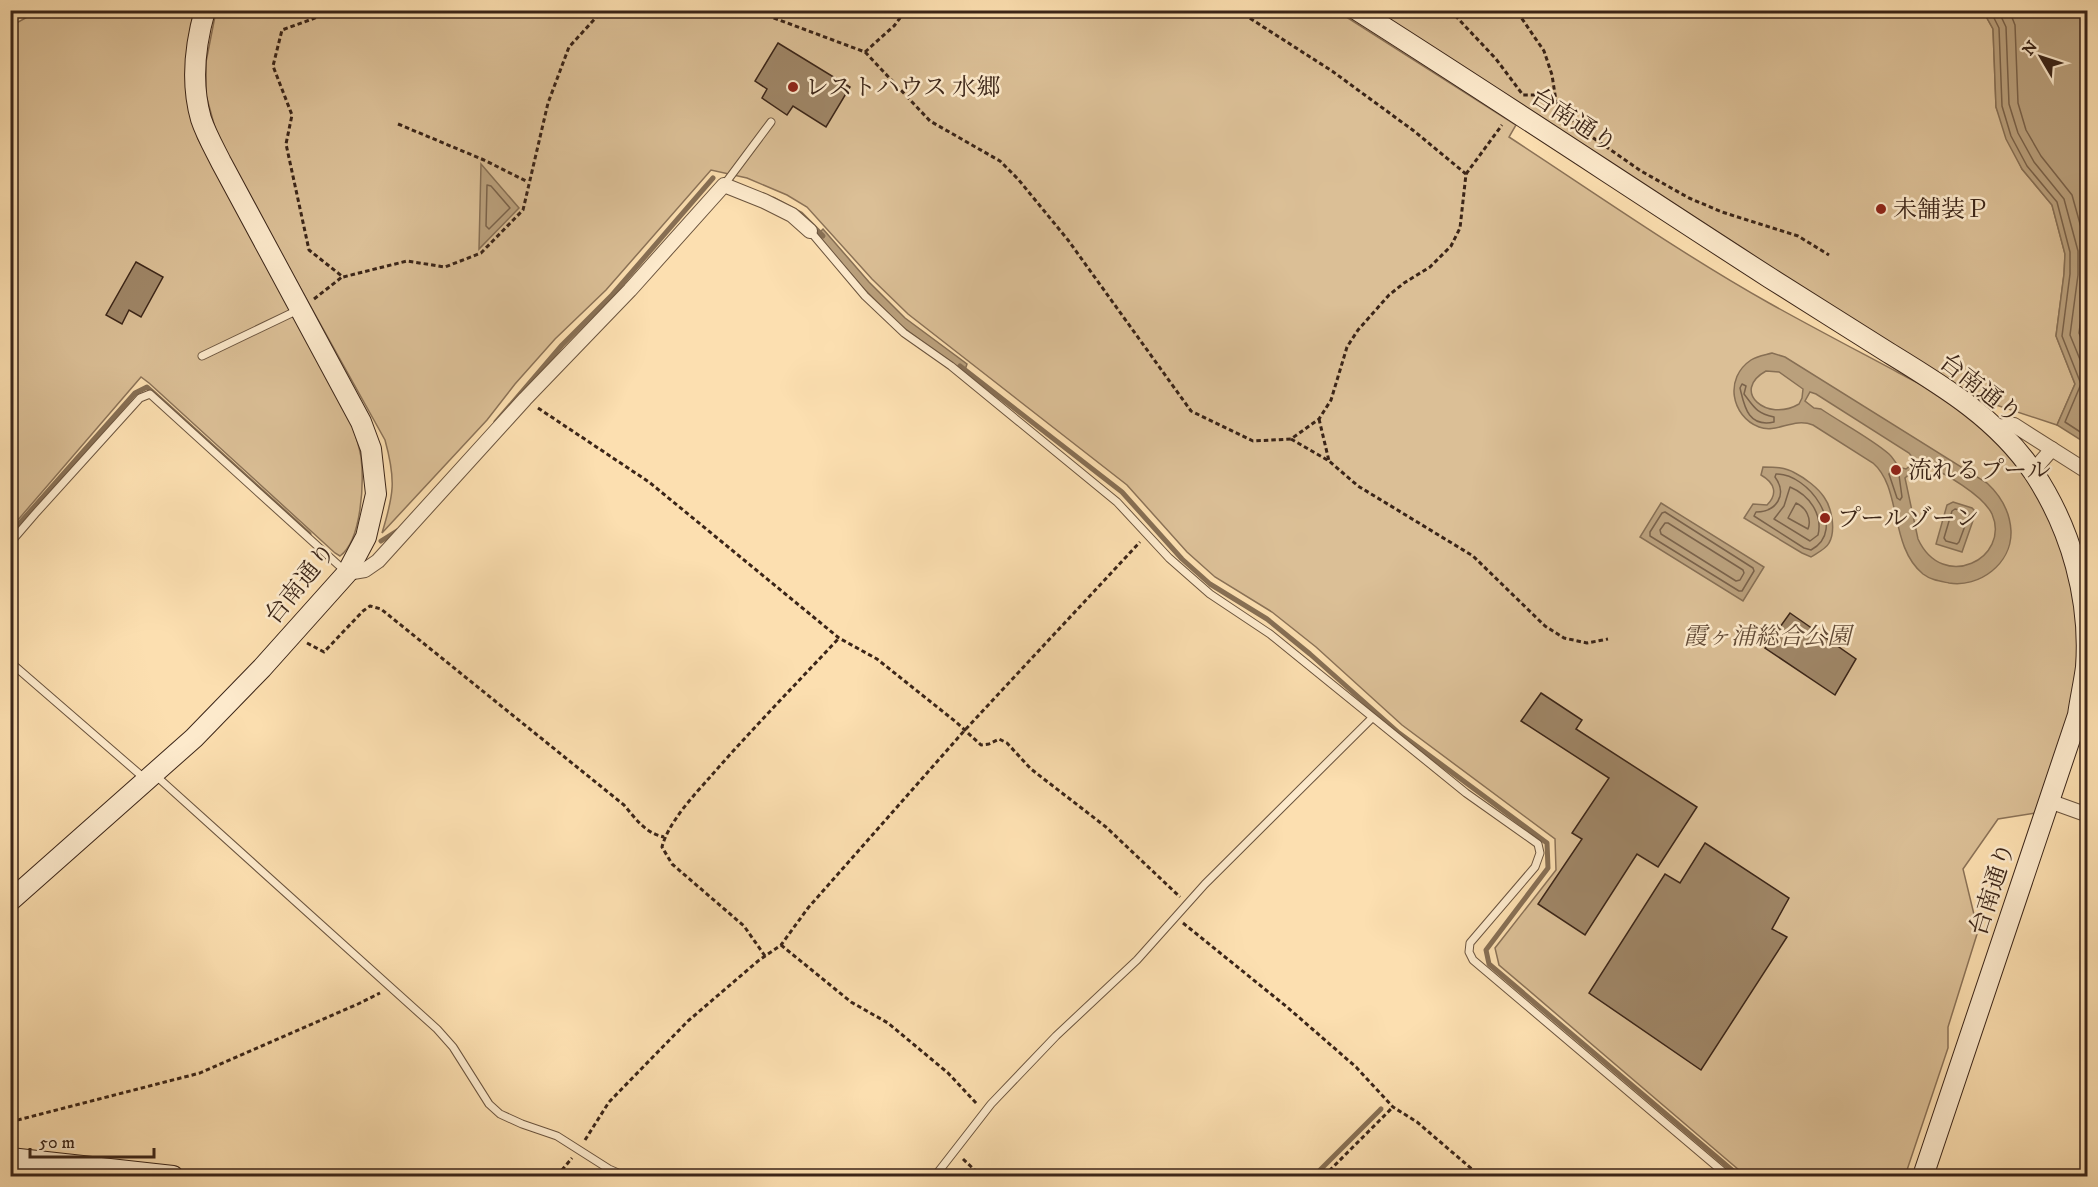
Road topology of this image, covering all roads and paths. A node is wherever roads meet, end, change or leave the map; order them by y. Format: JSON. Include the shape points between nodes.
{"nodes":[{"id":1,"x":22,"y":10,"type":"edge"},
{"id":2,"x":205,"y":10,"type":"edge"},
{"id":3,"x":337,"y":10,"type":"edge"},
{"id":4,"x":603,"y":10,"type":"edge"},
{"id":5,"x":761,"y":10,"type":"edge"},
{"id":6,"x":906,"y":10,"type":"edge"},
{"id":7,"x":1238,"y":10,"type":"edge"},
{"id":8,"x":1358,"y":10,"type":"edge"},
{"id":9,"x":1450,"y":10,"type":"edge"},
{"id":10,"x":1516,"y":10,"type":"edge"},
{"id":11,"x":10,"y":17,"type":"edge"},
{"id":12,"x":865,"y":52,"type":"junction"},
{"id":13,"x":1556,"y":101,"type":"junction"},
{"id":14,"x":771,"y":122,"type":"dead end"},
{"id":15,"x":1503,"y":123,"type":"dead end"},
{"id":16,"x":398,"y":124,"type":"dead end"},
{"id":17,"x":1466,"y":174,"type":"junction"},
{"id":18,"x":528,"y":183,"type":"junction"},
{"id":19,"x":724,"y":185,"type":"junction"},
{"id":20,"x":810,"y":231,"type":"joint"},
{"id":21,"x":1829,"y":255,"type":"dead end"},
{"id":22,"x":343,"y":277,"type":"junction"},
{"id":23,"x":300,"y":309,"type":"junction"},
{"id":24,"x":202,"y":356,"type":"dead end"},
{"id":25,"x":525,"y":399,"type":"junction"},
{"id":26,"x":1318,"y":419,"type":"junction"},
{"id":27,"x":1995,"y":427,"type":"junction"},
{"id":28,"x":1291,"y":439,"type":"junction"},
{"id":29,"x":2052,"y":449,"type":"junction"},
{"id":30,"x":1329,"y":461,"type":"junction"},
{"id":31,"x":2033,"y":471,"type":"junction"},
{"id":32,"x":2088,"y":472,"type":"edge"},
{"id":33,"x":1147,"y":534,"type":"junction"},
{"id":34,"x":10,"y":543,"type":"edge"},
{"id":35,"x":347,"y":573,"type":"junction"},
{"id":36,"x":294,"y":633,"type":"junction"},
{"id":37,"x":839,"y":638,"type":"junction"},
{"id":38,"x":1608,"y":639,"type":"dead end"},
{"id":39,"x":10,"y":662,"type":"edge"},
{"id":40,"x":1372,"y":718,"type":"junction"},
{"id":41,"x":964,"y":731,"type":"junction"},
{"id":42,"x":150,"y":776,"type":"junction"},
{"id":43,"x":2049,"y":801,"type":"junction"},
{"id":44,"x":2088,"y":815,"type":"edge"},
{"id":45,"x":664,"y":837,"type":"junction"},
{"id":46,"x":10,"y":901,"type":"edge"},
{"id":47,"x":1188,"y":904,"type":"junction"},
{"id":48,"x":1176,"y":918,"type":"junction"},
{"id":49,"x":781,"y":945,"type":"junction"},
{"id":50,"x":765,"y":956,"type":"junction"},
{"id":51,"x":388,"y":986,"type":"junction"},
{"id":52,"x":1393,"y":1107,"type":"junction"},
{"id":53,"x":984,"y":1112,"type":"junction"},
{"id":54,"x":10,"y":1122,"type":"edge"},
{"id":55,"x":578,"y":1149,"type":"junction"},
{"id":56,"x":955,"y":1151,"type":"junction"},
{"id":57,"x":10,"y":1158,"type":"edge"},
{"id":58,"x":10,"y":1166,"type":"edge"},
{"id":59,"x":14,"y":1176,"type":"edge"},
{"id":60,"x":173,"y":1176,"type":"edge"},
{"id":61,"x":556,"y":1176,"type":"edge"},
{"id":62,"x":625,"y":1176,"type":"edge"},
{"id":63,"x":935,"y":1176,"type":"edge"},
{"id":64,"x":981,"y":1176,"type":"edge"},
{"id":65,"x":1324,"y":1176,"type":"edge"},
{"id":66,"x":1480,"y":1176,"type":"edge"},
{"id":67,"x":1728,"y":1176,"type":"edge"},
{"id":68,"x":1923,"y":1176,"type":"edge"}],
"edges":[{"from":1,"to":11,"type":"lane"},
{"from":2,"to":23,"type":"street","name":"台南通り","via":[[196,65],[201,118]]},
{"from":3,"to":22,"type":"path","via":[[282,30],[273,66],[292,115],[286,144],[309,250]]},
{"from":4,"to":18,"type":"path","via":[[569,47],[548,103]]},
{"from":5,"to":12,"type":"path"},
{"from":6,"to":12,"type":"path"},
{"from":7,"to":17,"type":"path","via":[[1332,72]]},
{"from":8,"to":27,"type":"street","name":"台南通り","via":[[1942,386]]},
{"from":9,"to":13,"type":"path","via":[[1523,95]]},
{"from":10,"to":13,"type":"path","via":[[1544,51]]},
{"from":12,"to":28,"type":"path","via":[[930,121],[1000,161],[1018,179],[1068,240],[1191,411],[1253,441]]},
{"from":13,"to":21,"type":"path","via":[[1579,128],[1680,193],[1715,210],[1798,236]]},
{"from":14,"to":19,"type":"lane"},
{"from":15,"to":17,"type":"path"},
{"from":16,"to":18,"type":"path"},
{"from":17,"to":26,"type":"path","via":[[1460,228],[1451,246],[1430,267],[1389,295],[1358,330],[1347,347],[1331,400]]},
{"from":18,"to":22,"type":"path","via":[[523,210],[481,253],[445,267],[407,261]]},
{"from":19,"to":20,"type":"street","via":[[792,215]]},
{"from":19,"to":25,"type":"street"},
{"from":20,"to":33,"type":"lane","via":[[865,296],[904,333],[951,366],[1117,501]]},
{"from":22,"to":23,"type":"path"},
{"from":23,"to":24,"type":"lane"},
{"from":23,"to":35,"type":"street","name":"台南通り","via":[[361,422],[371,449],[376,495],[373,514]]},
{"from":25,"to":35,"type":"street","via":[[378,561],[365,570]]},
{"from":25,"to":37,"type":"path","via":[[649,482]]},
{"from":26,"to":28,"type":"path"},
{"from":26,"to":30,"type":"path"},
{"from":27,"to":29,"type":"street","via":[[2014,426]]},
{"from":27,"to":31,"type":"street","name":"台南通り"},
{"from":28,"to":30,"type":"path"},
{"from":29,"to":31,"type":"street"},
{"from":29,"to":32,"type":"street"},
{"from":30,"to":38,"type":"path","via":[[1358,486],[1473,556],[1545,626],[1564,638],[1587,643]]},
{"from":31,"to":43,"type":"street","name":"台南通り","via":[[2051,501],[2073,554],[2080,581],[2086,645],[2078,716]]},
{"from":33,"to":40,"type":"lane","via":[[1210,594],[1270,634]]},
{"from":33,"to":41,"type":"path"},
{"from":34,"to":35,"type":"lane","via":[[140,398],[150,394]]},
{"from":35,"to":36,"type":"street","name":"台南通り"},
{"from":36,"to":42,"type":"street","name":"台南通り","via":[[194,738]]},
{"from":36,"to":45,"type":"path","via":[[324,652],[363,611],[370,606],[381,609],[624,805],[641,826]]},
{"from":37,"to":41,"type":"path","via":[[877,659]]},
{"from":37,"to":45,"type":"path","via":[[735,749]]},
{"from":39,"to":42,"type":"lane"},
{"from":40,"to":47,"type":"lane","via":[[1251,836]]},
{"from":40,"to":67,"type":"lane","via":[[1538,844],[1540,853],[1535,867],[1470,943],[1473,960]]},
{"from":41,"to":47,"type":"path","via":[[981,745],[999,739],[1007,743],[1031,769],[1106,827]]},
{"from":41,"to":49,"type":"path","via":[[807,908]]},
{"from":42,"to":46,"type":"street","name":"台南通り"},
{"from":42,"to":51,"type":"lane"},
{"from":43,"to":44,"type":"street"},
{"from":43,"to":68,"type":"street","name":"台南通り"},
{"from":45,"to":50,"type":"path","via":[[662,847],[672,864],[744,926]]},
{"from":47,"to":48,"type":"lane"},
{"from":48,"to":52,"type":"path","via":[[1356,1067]]},
{"from":48,"to":53,"type":"lane"},
{"from":49,"to":50,"type":"path"},
{"from":49,"to":53,"type":"path","via":[[948,1072]]},
{"from":50,"to":55,"type":"path","via":[[688,1021],[609,1102]]},
{"from":51,"to":54,"type":"path","via":[[358,1004],[200,1073]]},
{"from":51,"to":55,"type":"lane","via":[[453,1047],[489,1104],[500,1114],[557,1136]]},
{"from":52,"to":65,"type":"path"},
{"from":52,"to":66,"type":"path","via":[[1417,1122]]},
{"from":53,"to":56,"type":"lane"},
{"from":55,"to":61,"type":"path"},
{"from":55,"to":62,"type":"lane"},
{"from":56,"to":63,"type":"lane"},
{"from":56,"to":64,"type":"path"},
{"from":57,"to":60,"type":"street"},
{"from":58,"to":59,"type":"lane"}]}
